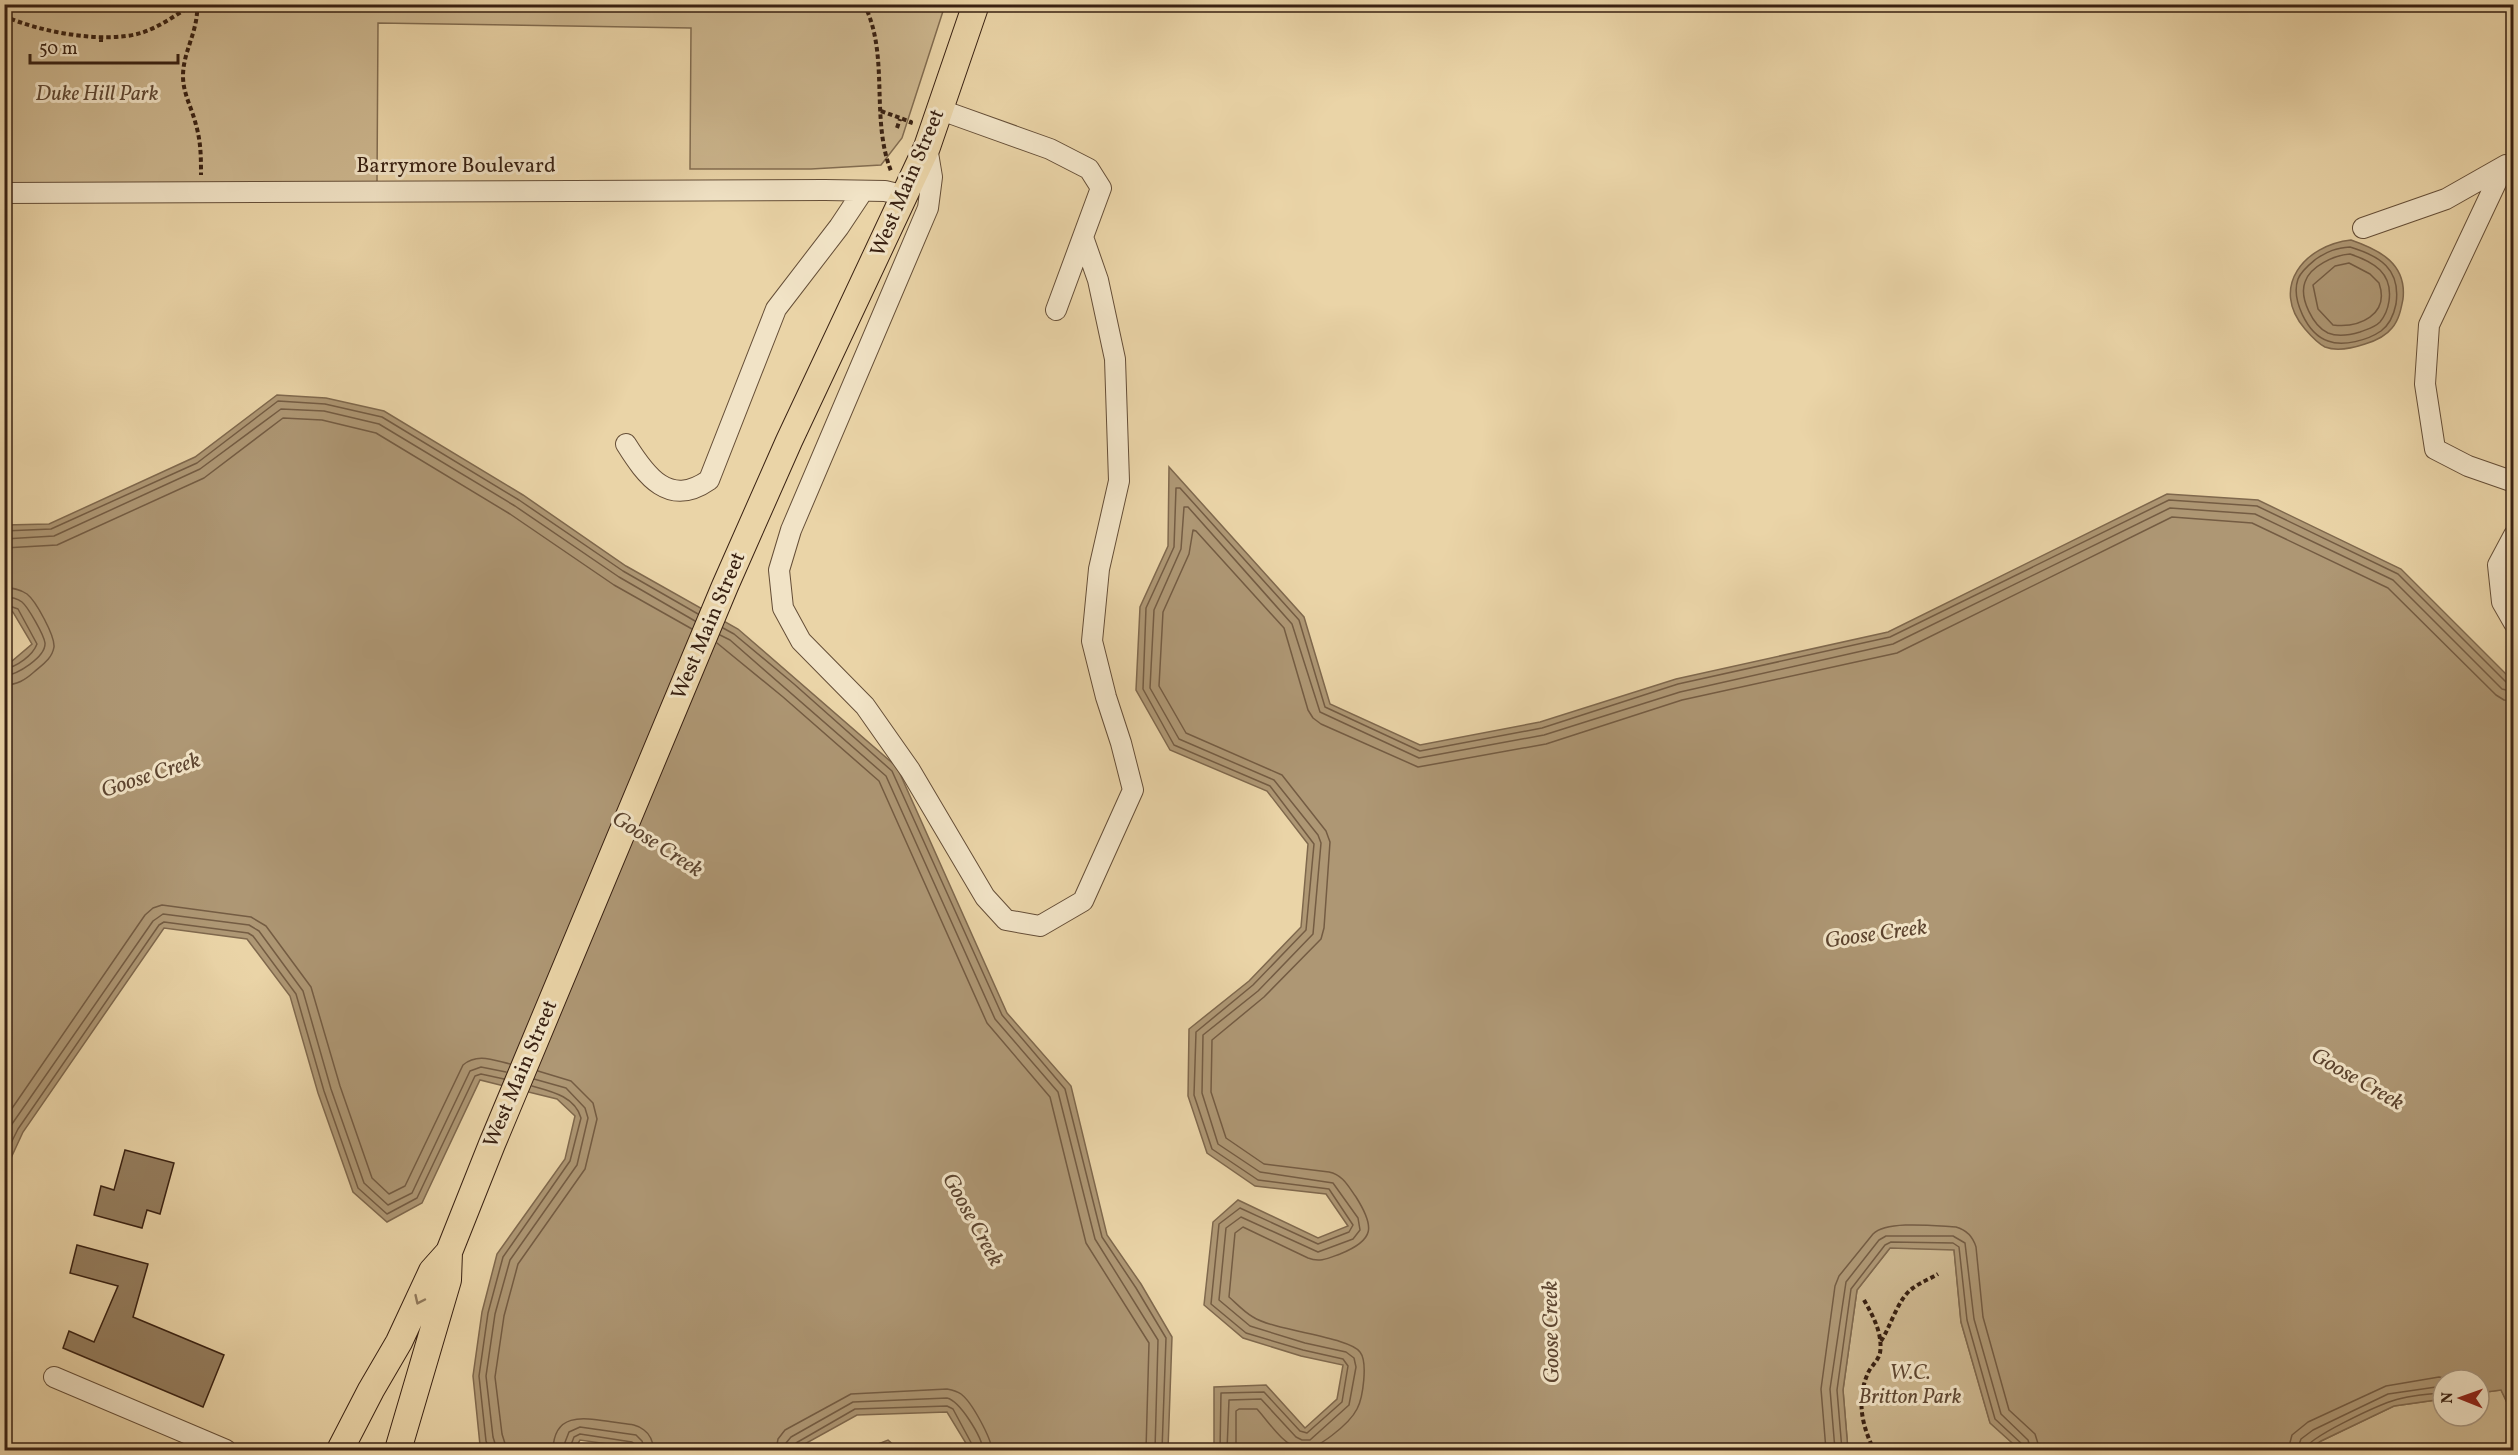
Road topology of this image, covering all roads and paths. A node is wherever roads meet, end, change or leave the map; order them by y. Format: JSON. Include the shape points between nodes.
{"nodes":[{"id":1,"x":196,"y":4,"type":"edge"},
{"id":2,"x":864,"y":4,"type":"edge"},
{"id":3,"x":976,"y":4,"type":"edge"},
{"id":4,"x":4,"y":16,"type":"edge"},
{"id":5,"x":101,"y":36,"type":"junction"},
{"id":6,"x":101,"y":42,"type":"dead end"},
{"id":7,"x":941,"y":110,"type":"junction"},
{"id":8,"x":881,"y":111,"type":"junction"},
{"id":9,"x":900,"y":118,"type":"junction"},
{"id":10,"x":897,"y":128,"type":"dead end"},
{"id":11,"x":917,"y":140,"type":"junction"},
{"id":12,"x":896,"y":157,"type":"dead end"},
{"id":13,"x":2509,"y":163,"type":"edge"},
{"id":14,"x":889,"y":165,"type":"junction"},
{"id":15,"x":891,"y":172,"type":"dead end"},
{"id":16,"x":201,"y":191,"type":"junction"},
{"id":17,"x":863,"y":191,"type":"junction"},
{"id":18,"x":4,"y":193,"type":"edge"},
{"id":19,"x":906,"y":196,"type":"junction"},
{"id":20,"x":2363,"y":228,"type":"dead end"},
{"id":21,"x":1083,"y":237,"type":"junction"},
{"id":22,"x":1056,"y":310,"type":"dead end"},
{"id":23,"x":626,"y":444,"type":"dead end"},
{"id":24,"x":2514,"y":482,"type":"edge"},
{"id":25,"x":2514,"y":535,"type":"edge"},
{"id":26,"x":2514,"y":623,"type":"edge"},
{"id":27,"x":450,"y":1252,"type":"junction"},
{"id":28,"x":1938,"y":1274,"type":"dead end"},
{"id":29,"x":1864,"y":1300,"type":"dead end"},
{"id":30,"x":1880,"y":1341,"type":"junction"},
{"id":31,"x":54,"y":1377,"type":"dead end"},
{"id":32,"x":421,"y":1380,"type":"junction"},
{"id":33,"x":226,"y":1450,"type":"edge"},
{"id":34,"x":340,"y":1450,"type":"edge"},
{"id":35,"x":398,"y":1450,"type":"edge"},
{"id":36,"x":418,"y":1450,"type":"edge"},
{"id":37,"x":1874,"y":1450,"type":"edge"}],
"edges":[{"from":1,"to":5,"type":"path","via":[[140,33]]},
{"from":1,"to":16,"type":"path","via":[[198,20],[183,75],[186,100],[202,148]]},
{"from":2,"to":8,"type":"path","via":[[874,31]]},
{"from":3,"to":7,"type":"main road","name":"West Main Street"},
{"from":4,"to":5,"type":"path","via":[[42,29]]},
{"from":5,"to":6,"type":"path"},
{"from":7,"to":11,"type":"main road","name":"West Main Street"},
{"from":7,"to":21,"type":"street","via":[[1050,149],[1089,169],[1101,188]]},
{"from":8,"to":9,"type":"path"},
{"from":8,"to":14,"type":"path"},
{"from":9,"to":10,"type":"path"},
{"from":9,"to":11,"type":"path","via":[[911,122]]},
{"from":11,"to":19,"type":"main road","name":"West Main Street"},
{"from":11,"to":21,"type":"street","via":[[932,177],[928,208],[791,530],[779,570],[783,608],[801,641],[865,706],[910,770],[985,897],[1006,920],[1040,926],[1083,901],[1133,790],[1092,640],[1099,568],[1119,481],[1116,360],[1098,280]]},
{"from":12,"to":14,"type":"path"},
{"from":13,"to":20,"type":"street","via":[[2446,199]]},
{"from":13,"to":24,"type":"street","via":[[2429,325],[2425,384],[2435,449]]},
{"from":14,"to":15,"type":"path"},
{"from":16,"to":17,"type":"street","name":"Barrymore Boulevard"},
{"from":16,"to":18,"type":"street","name":"Barrymore Boulevard"},
{"from":17,"to":19,"type":"street","name":"Barrymore Boulevard"},
{"from":17,"to":23,"type":"street","via":[[776,309],[709,480],[695,490],[663,487],[645,473]]},
{"from":19,"to":27,"type":"main road","name":"West Main Street","via":[[725,586]]},
{"from":21,"to":22,"type":"street"},
{"from":25,"to":26,"type":"street","via":[[2498,565],[2502,602]]},
{"from":27,"to":32,"type":"main road","name":"West Main Street","via":[[448,1280]]},
{"from":27,"to":34,"type":"main road","name":"West Main Street","one_way":true,"via":[[432,1270],[399,1342]]},
{"from":28,"to":30,"type":"path","via":[[1911,1289]]},
{"from":29,"to":30,"type":"path"},
{"from":30,"to":37,"type":"path","via":[[1880,1356],[1868,1373],[1860,1404],[1864,1430]]},
{"from":31,"to":33,"type":"street"},
{"from":32,"to":35,"type":"main road","name":"West Main Street"},
{"from":32,"to":36,"type":"main road"}]}
